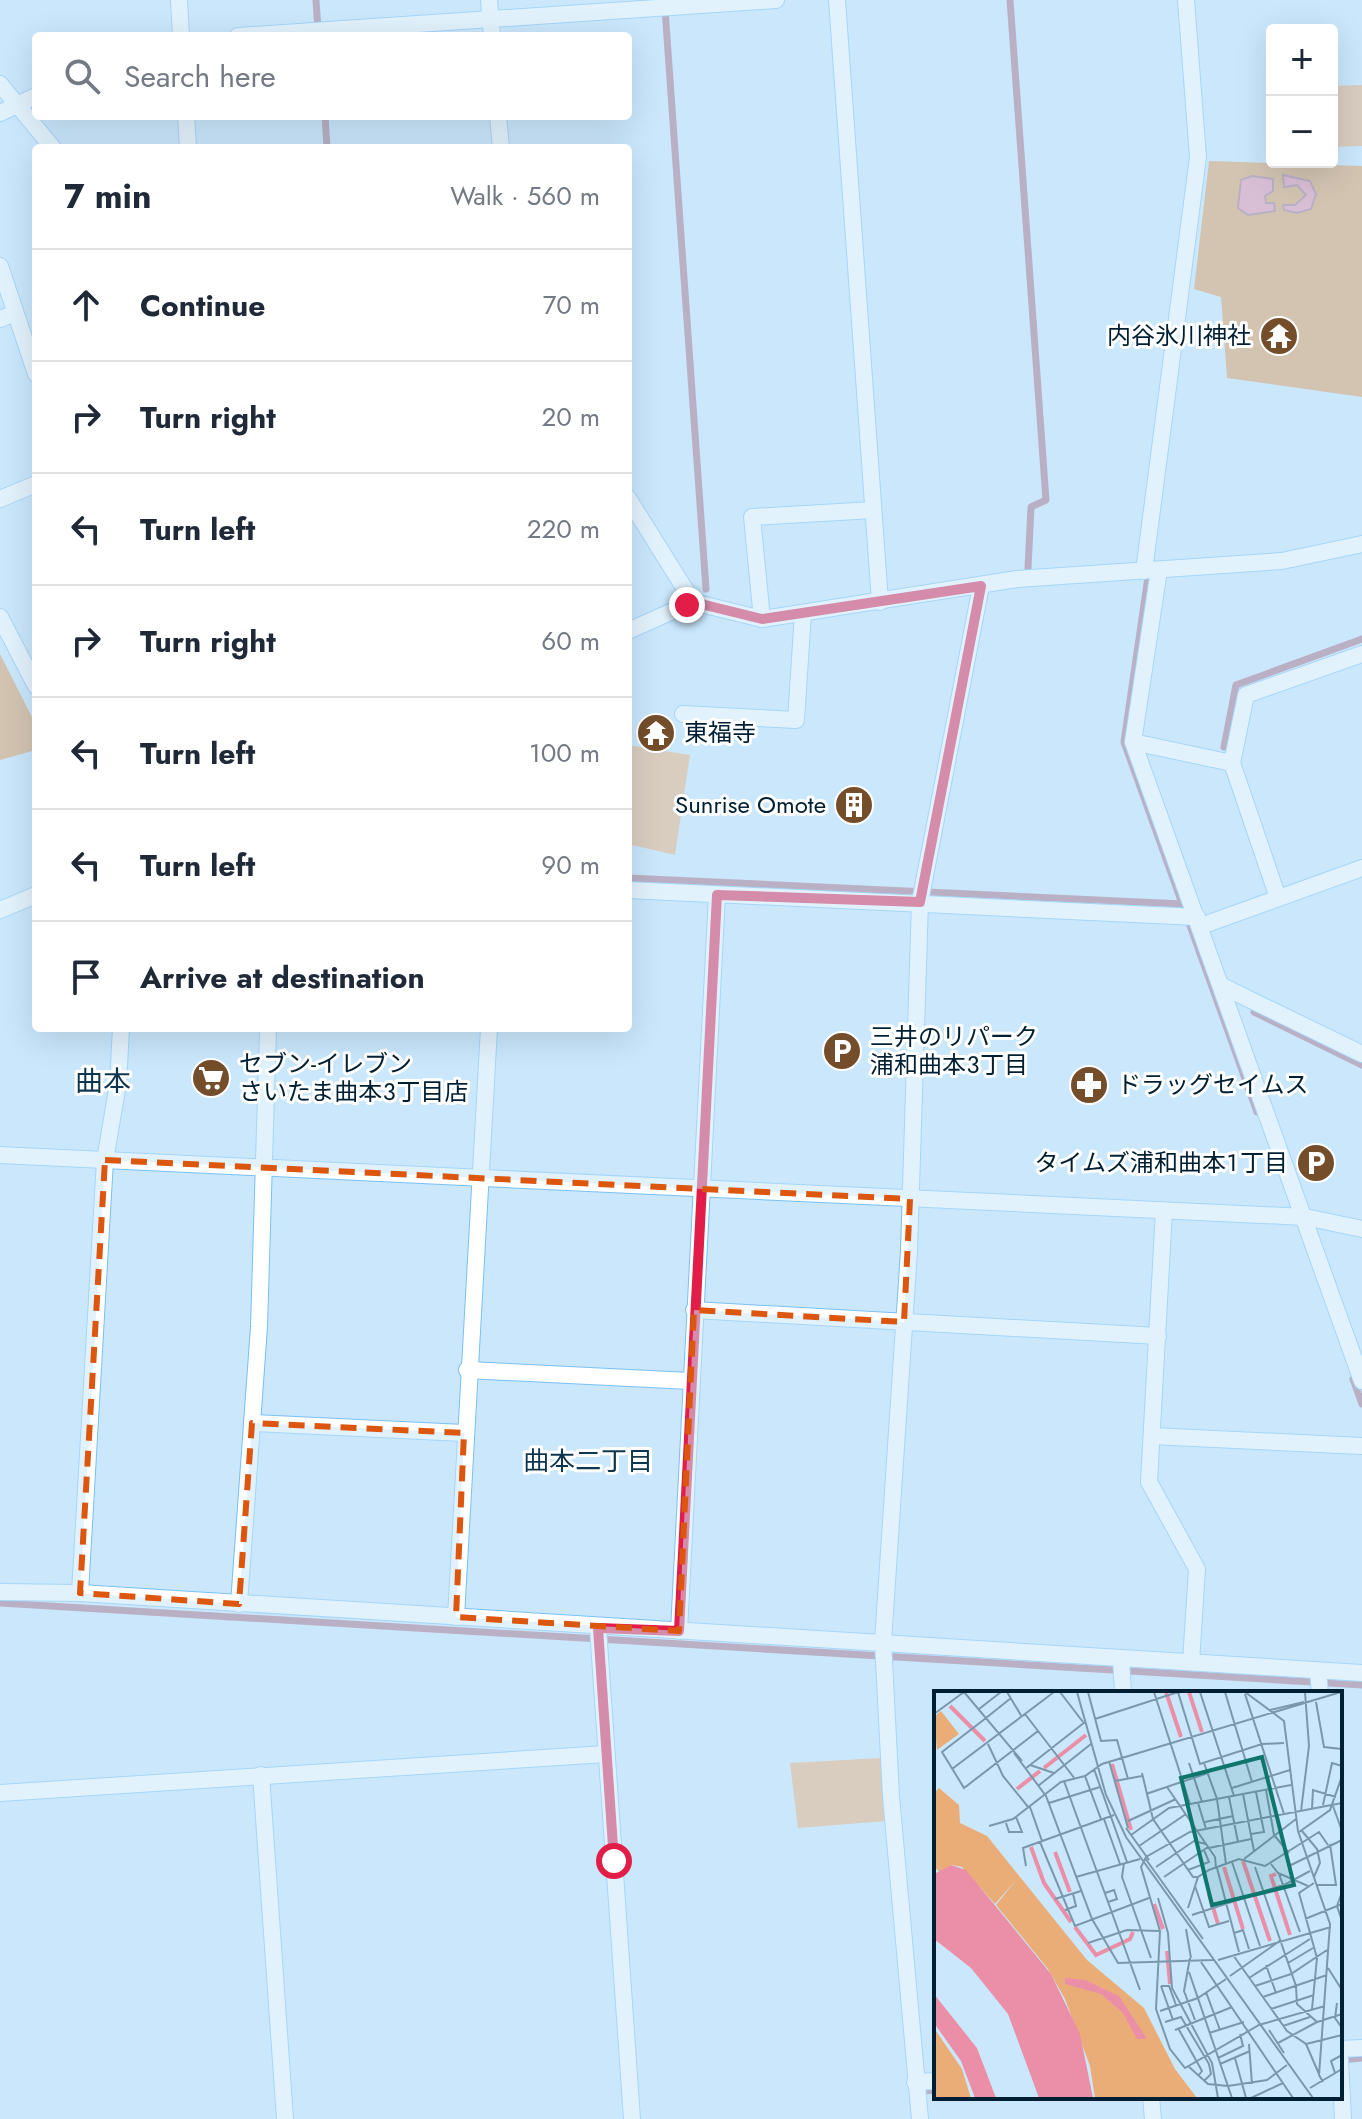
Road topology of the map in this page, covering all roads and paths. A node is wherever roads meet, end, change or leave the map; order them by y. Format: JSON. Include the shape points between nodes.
{"nodes":[{"id":1,"x":179,"y":0,"type":"edge"},
{"id":2,"x":489,"y":0,"type":"edge"},
{"id":3,"x":776,"y":0,"type":"edge"},
{"id":4,"x":837,"y":0,"type":"edge"},
{"id":5,"x":1186,"y":0,"type":"edge"},
{"id":6,"x":491,"y":29,"type":"edge"},
{"id":7,"x":181,"y":32,"type":"edge"},
{"id":8,"x":383,"y":32,"type":"edge"},
{"id":9,"x":0,"y":84,"type":"edge"},
{"id":10,"x":32,"y":98,"type":"edge"},
{"id":11,"x":18,"y":107,"type":"junction"},
{"id":12,"x":0,"y":113,"type":"edge"},
{"id":13,"x":186,"y":120,"type":"edge"},
{"id":14,"x":498,"y":120,"type":"edge"},
{"id":15,"x":50,"y":144,"type":"edge"},
{"id":16,"x":188,"y":144,"type":"edge"},
{"id":17,"x":501,"y":144,"type":"edge"},
{"id":18,"x":0,"y":266,"type":"edge"},
{"id":19,"x":8,"y":316,"type":"edge"},
{"id":20,"x":32,"y":366,"type":"edge"},
{"id":21,"x":32,"y":486,"type":"edge"},
{"id":22,"x":0,"y":499,"type":"edge"},
{"id":23,"x":632,"y":504,"type":"edge"},
{"id":24,"x":873,"y":510,"type":"junction"},
{"id":25,"x":1362,"y":544,"type":"edge"},
{"id":26,"x":1152,"y":570,"type":"junction"},
{"id":27,"x":981,"y":586,"type":"junction"},
{"id":28,"x":693,"y":602,"type":"junction"},
{"id":29,"x":880,"y":602,"type":"junction"},
{"id":30,"x":803,"y":613,"type":"junction"},
{"id":31,"x":0,"y":617,"type":"edge"},
{"id":32,"x":762,"y":619,"type":"junction"},
{"id":33,"x":632,"y":629,"type":"edge"},
{"id":34,"x":1362,"y":654,"type":"edge"},
{"id":35,"x":32,"y":678,"type":"edge"},
{"id":36,"x":683,"y":714,"type":"dead end"},
{"id":37,"x":1133,"y":742,"type":"junction"},
{"id":38,"x":1232,"y":763,"type":"junction"},
{"id":39,"x":1362,"y":868,"type":"edge"},
{"id":40,"x":632,"y":890,"type":"edge"},
{"id":41,"x":717,"y":895,"type":"junction"},
{"id":42,"x":32,"y":897,"type":"edge"},
{"id":43,"x":1278,"y":898,"type":"junction"},
{"id":44,"x":920,"y":902,"type":"junction"},
{"id":45,"x":0,"y":910,"type":"edge"},
{"id":46,"x":1199,"y":921,"type":"junction"},
{"id":47,"x":1222,"y":986,"type":"junction"},
{"id":48,"x":121,"y":1032,"type":"edge"},
{"id":49,"x":268,"y":1032,"type":"edge"},
{"id":50,"x":489,"y":1032,"type":"edge"},
{"id":51,"x":1362,"y":1054,"type":"edge"},
{"id":52,"x":0,"y":1155,"type":"edge"},
{"id":53,"x":105,"y":1160,"type":"junction"},
{"id":54,"x":264,"y":1168,"type":"junction"},
{"id":55,"x":481,"y":1178,"type":"junction"},
{"id":56,"x":701,"y":1189,"type":"junction"},
{"id":57,"x":910,"y":1199,"type":"junction"},
{"id":58,"x":1164,"y":1211,"type":"junction"},
{"id":59,"x":1305,"y":1217,"type":"junction"},
{"id":60,"x":1362,"y":1229,"type":"edge"},
{"id":61,"x":694,"y":1310,"type":"junction"},
{"id":62,"x":904,"y":1322,"type":"junction"},
{"id":63,"x":1158,"y":1336,"type":"junction"},
{"id":64,"x":467,"y":1370,"type":"junction"},
{"id":65,"x":690,"y":1381,"type":"junction"},
{"id":66,"x":1362,"y":1381,"type":"edge"},
{"id":67,"x":252,"y":1423,"type":"junction"},
{"id":68,"x":464,"y":1433,"type":"junction"},
{"id":69,"x":1152,"y":1436,"type":"junction"},
{"id":70,"x":1362,"y":1446,"type":"edge"},
{"id":71,"x":0,"y":1592,"type":"edge"},
{"id":72,"x":80,"y":1593,"type":"junction"},
{"id":73,"x":239,"y":1604,"type":"junction"},
{"id":74,"x":456,"y":1617,"type":"junction"},
{"id":75,"x":598,"y":1628,"type":"junction"},
{"id":76,"x":679,"y":1631,"type":"junction"},
{"id":77,"x":883,"y":1642,"type":"junction"},
{"id":78,"x":1121,"y":1659,"type":"junction"},
{"id":79,"x":1191,"y":1662,"type":"junction"},
{"id":80,"x":1318,"y":1671,"type":"junction"},
{"id":81,"x":1362,"y":1673,"type":"edge"},
{"id":82,"x":1123,"y":1691,"type":"edge"},
{"id":83,"x":1320,"y":1691,"type":"edge"},
{"id":84,"x":606,"y":1754,"type":"junction"},
{"id":85,"x":261,"y":1775,"type":"junction"},
{"id":86,"x":0,"y":1793,"type":"edge"},
{"id":87,"x":1362,"y":2048,"type":"edge"},
{"id":88,"x":1342,"y":2049,"type":"edge"},
{"id":89,"x":934,"y":2081,"type":"edge"},
{"id":90,"x":915,"y":2082,"type":"junction"},
{"id":91,"x":1151,"y":2099,"type":"edge"},
{"id":92,"x":1342,"y":2099,"type":"edge"},
{"id":93,"x":285,"y":2119,"type":"edge"},
{"id":94,"x":632,"y":2119,"type":"edge"},
{"id":95,"x":920,"y":2119,"type":"edge"},
{"id":96,"x":1153,"y":2119,"type":"edge"},
{"id":97,"x":1343,"y":2119,"type":"edge"}],
"edges":[{"from":1,"to":7,"type":"street"},
{"from":2,"to":6,"type":"street"},
{"from":3,"to":6,"type":"street"},
{"from":4,"to":24,"type":"street"},
{"from":5,"to":26,"type":"street","via":[[1198,157]]},
{"from":6,"to":8,"type":"street"},
{"from":9,"to":11,"type":"street"},
{"from":10,"to":11,"type":"street"},
{"from":11,"to":12,"type":"street"},
{"from":11,"to":15,"type":"street"},
{"from":13,"to":16,"type":"street"},
{"from":14,"to":17,"type":"street"},
{"from":18,"to":19,"type":"street"},
{"from":19,"to":20,"type":"street"},
{"from":21,"to":22,"type":"street"},
{"from":23,"to":28,"type":"street"},
{"from":24,"to":29,"type":"street"},
{"from":24,"to":32,"type":"street","via":[[752,517]]},
{"from":25,"to":26,"type":"street","via":[[1282,561]]},
{"from":26,"to":27,"type":"street"},
{"from":26,"to":37,"type":"street"},
{"from":27,"to":29,"type":"street"},
{"from":27,"to":44,"type":"street"},
{"from":28,"to":32,"type":"street"},
{"from":28,"to":33,"type":"street"},
{"from":29,"to":30,"type":"street"},
{"from":30,"to":32,"type":"street"},
{"from":30,"to":36,"type":"street","via":[[796,720]]},
{"from":31,"to":35,"type":"street"},
{"from":34,"to":38,"type":"street","via":[[1246,695]]},
{"from":37,"to":38,"type":"street"},
{"from":37,"to":46,"type":"street"},
{"from":38,"to":43,"type":"street"},
{"from":39,"to":43,"type":"street"},
{"from":40,"to":41,"type":"street"},
{"from":41,"to":44,"type":"street"},
{"from":41,"to":56,"type":"street"},
{"from":42,"to":45,"type":"street"},
{"from":43,"to":46,"type":"street"},
{"from":44,"to":46,"type":"street"},
{"from":44,"to":57,"type":"street"},
{"from":46,"to":47,"type":"street"},
{"from":47,"to":51,"type":"street"},
{"from":47,"to":59,"type":"street"},
{"from":48,"to":53,"type":"street"},
{"from":49,"to":54,"type":"street"},
{"from":50,"to":55,"type":"street"},
{"from":52,"to":53,"type":"street"},
{"from":53,"to":54,"type":"street"},
{"from":53,"to":72,"type":"street"},
{"from":54,"to":55,"type":"street"},
{"from":54,"to":67,"type":"street"},
{"from":55,"to":56,"type":"street"},
{"from":55,"to":64,"type":"street"},
{"from":56,"to":57,"type":"street"},
{"from":56,"to":61,"type":"street"},
{"from":57,"to":58,"type":"street"},
{"from":57,"to":62,"type":"street"},
{"from":58,"to":59,"type":"street"},
{"from":58,"to":63,"type":"street"},
{"from":59,"to":60,"type":"street"},
{"from":59,"to":66,"type":"street"},
{"from":61,"to":62,"type":"street"},
{"from":61,"to":65,"type":"street"},
{"from":62,"to":63,"type":"street"},
{"from":62,"to":77,"type":"street"},
{"from":63,"to":69,"type":"street"},
{"from":64,"to":65,"type":"street"},
{"from":64,"to":68,"type":"street"},
{"from":65,"to":76,"type":"street"},
{"from":67,"to":68,"type":"street"},
{"from":67,"to":73,"type":"street"},
{"from":68,"to":74,"type":"street"},
{"from":69,"to":70,"type":"street"},
{"from":69,"to":79,"type":"street","via":[[1149,1482],[1197,1569]]},
{"from":71,"to":72,"type":"street"},
{"from":72,"to":73,"type":"street"},
{"from":73,"to":74,"type":"street"},
{"from":74,"to":75,"type":"street"},
{"from":75,"to":76,"type":"street"},
{"from":75,"to":84,"type":"street"},
{"from":76,"to":77,"type":"street"},
{"from":77,"to":78,"type":"street"},
{"from":77,"to":90,"type":"street"},
{"from":78,"to":79,"type":"street"},
{"from":78,"to":82,"type":"street"},
{"from":79,"to":80,"type":"street"},
{"from":80,"to":81,"type":"street"},
{"from":80,"to":83,"type":"street"},
{"from":84,"to":85,"type":"street"},
{"from":84,"to":94,"type":"street"},
{"from":85,"to":86,"type":"street"},
{"from":85,"to":93,"type":"street"},
{"from":87,"to":88,"type":"street"},
{"from":89,"to":90,"type":"street"},
{"from":90,"to":95,"type":"street"},
{"from":91,"to":96,"type":"street"},
{"from":92,"to":97,"type":"street"}]}
